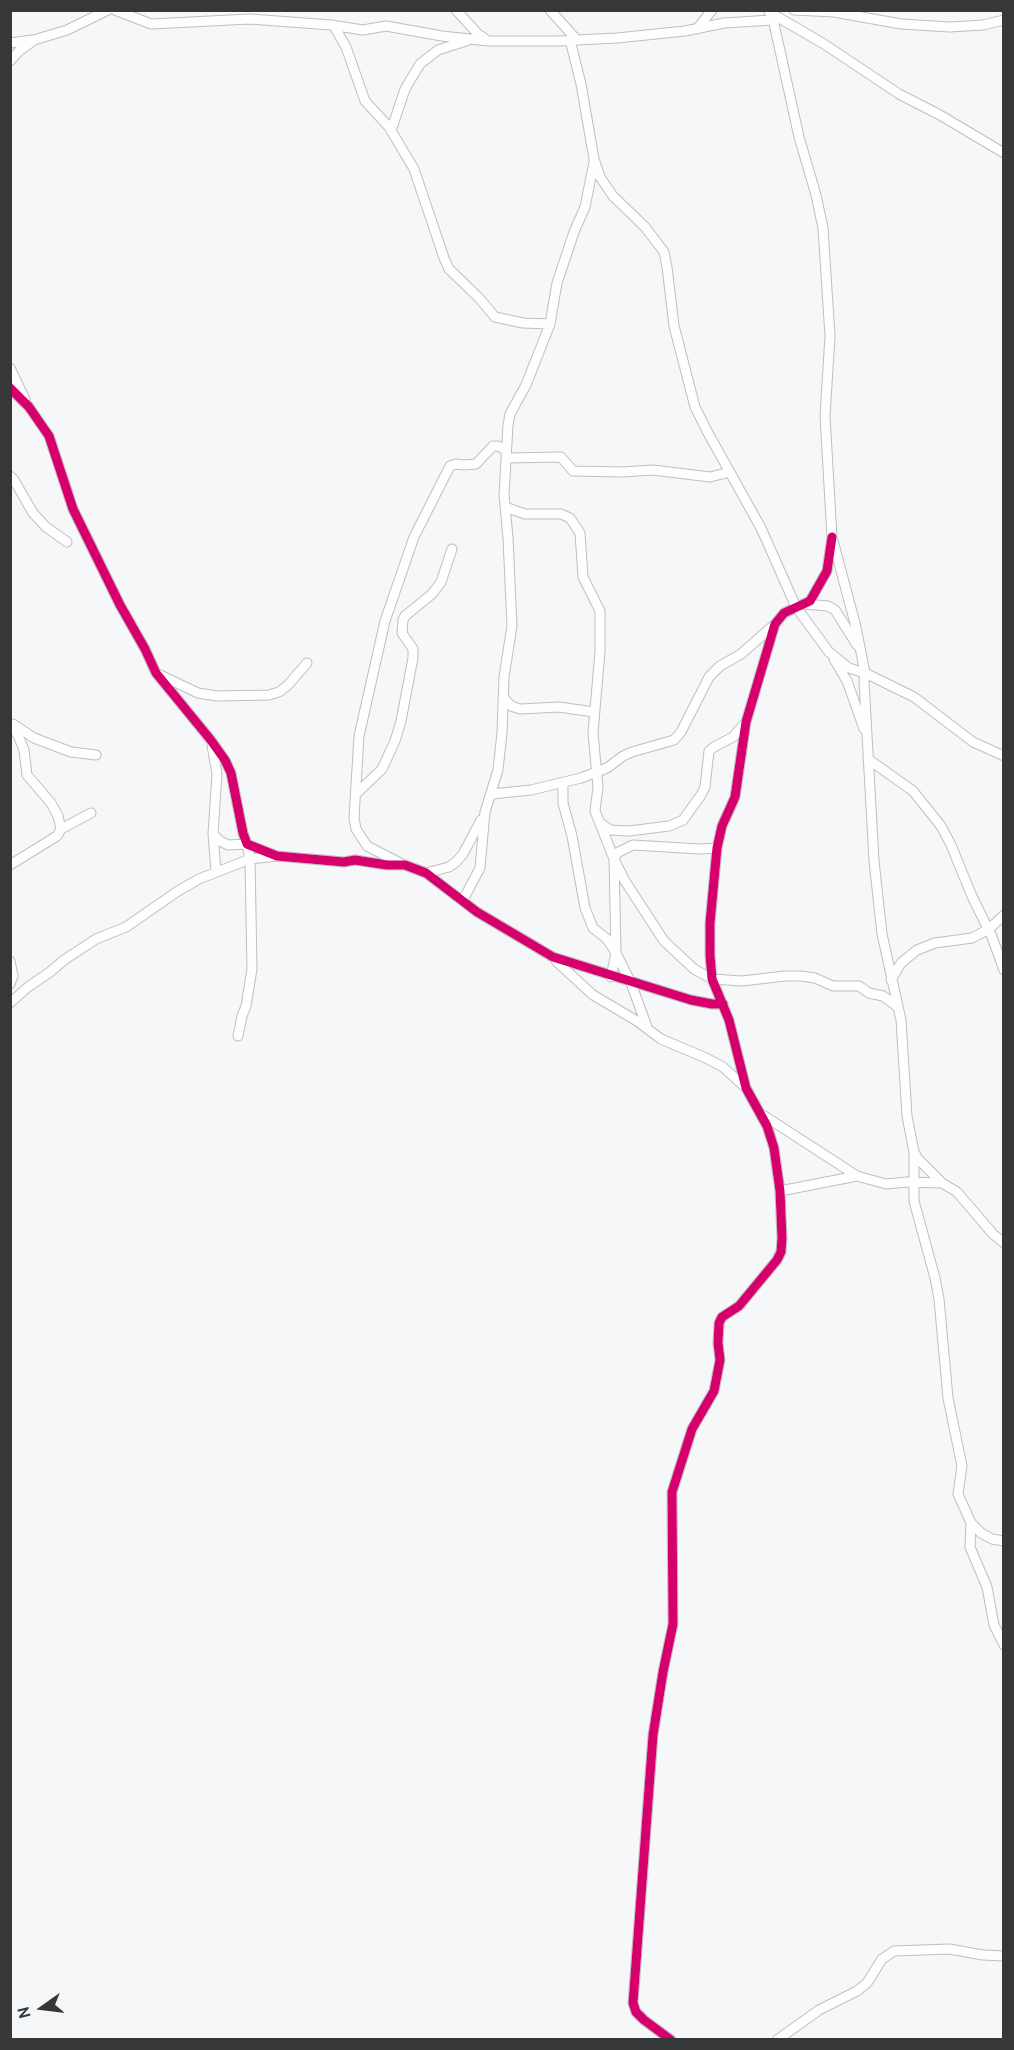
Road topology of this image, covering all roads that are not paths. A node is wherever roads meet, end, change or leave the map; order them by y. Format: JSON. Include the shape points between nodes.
{"nodes":[{"id":1,"x":108,"y":10,"type":"edge"},
{"id":2,"x":115,"y":10,"type":"edge"},
{"id":3,"x":243,"y":10,"type":"edge"},
{"id":4,"x":456,"y":10,"type":"edge"},
{"id":5,"x":550,"y":10,"type":"edge"},
{"id":6,"x":712,"y":10,"type":"edge"},
{"id":7,"x":794,"y":10,"type":"edge"},
{"id":8,"x":770,"y":14,"type":"edge"},
{"id":9,"x":250,"y":19,"type":"junction"},
{"id":10,"x":1004,"y":20,"type":"edge"},
{"id":11,"x":334,"y":26,"type":"junction"},
{"id":12,"x":697,"y":28,"type":"junction"},
{"id":13,"x":371,"y":29,"type":"junction"},
{"id":14,"x":341,"y":38,"type":"junction"},
{"id":15,"x":34,"y":40,"type":"junction"},
{"id":16,"x":468,"y":40,"type":"junction"},
{"id":17,"x":573,"y":40,"type":"junction"},
{"id":18,"x":488,"y":41,"type":"junction"},
{"id":19,"x":10,"y":43,"type":"edge"},
{"id":20,"x":10,"y":61,"type":"edge"},
{"id":21,"x":391,"y":131,"type":"junction"},
{"id":22,"x":1004,"y":153,"type":"edge"},
{"id":23,"x":594,"y":159,"type":"junction"},
{"id":24,"x":550,"y":324,"type":"junction"},
{"id":25,"x":10,"y":369,"type":"edge"},
{"id":26,"x":10,"y":388,"type":"edge"},
{"id":27,"x":29,"y":407,"type":"junction"},
{"id":28,"x":506,"y":454,"type":"junction"},
{"id":29,"x":730,"y":472,"type":"junction"},
{"id":30,"x":10,"y":476,"type":"edge"},
{"id":31,"x":505,"y":507,"type":"junction"},
{"id":32,"x":832,"y":537,"type":"junction"},
{"id":33,"x":67,"y":542,"type":"dead end"},
{"id":34,"x":452,"y":549,"type":"dead end"},
{"id":35,"x":801,"y":606,"type":"junction"},
{"id":36,"x":775,"y":624,"type":"junction"},
{"id":37,"x":861,"y":652,"type":"junction"},
{"id":38,"x":831,"y":654,"type":"junction"},
{"id":39,"x":308,"y":663,"type":"dead end"},
{"id":40,"x":156,"y":673,"type":"junction"},
{"id":41,"x":865,"y":673,"type":"junction"},
{"id":42,"x":503,"y":697,"type":"junction"},
{"id":43,"x":594,"y":712,"type":"junction"},
{"id":44,"x":746,"y":722,"type":"junction"},
{"id":45,"x":10,"y":724,"type":"edge"},
{"id":46,"x":210,"y":739,"type":"junction"},
{"id":47,"x":867,"y":740,"type":"junction"},
{"id":48,"x":96,"y":755,"type":"dead end"},
{"id":49,"x":1004,"y":756,"type":"edge"},
{"id":50,"x":868,"y":759,"type":"junction"},
{"id":51,"x":596,"y":773,"type":"junction"},
{"id":52,"x":563,"y":783,"type":"junction"},
{"id":53,"x":356,"y":794,"type":"junction"},
{"id":54,"x":492,"y":794,"type":"junction"},
{"id":55,"x":485,"y":812,"type":"junction"},
{"id":56,"x":91,"y":813,"type":"dead end"},
{"id":57,"x":599,"y":822,"type":"junction"},
{"id":58,"x":61,"y":829,"type":"junction"},
{"id":59,"x":213,"y":834,"type":"junction"},
{"id":60,"x":247,"y":844,"type":"junction"},
{"id":61,"x":717,"y":848,"type":"junction"},
{"id":62,"x":277,"y":856,"type":"junction"},
{"id":63,"x":250,"y":859,"type":"junction"},
{"id":64,"x":614,"y":859,"type":"junction"},
{"id":65,"x":10,"y":865,"type":"edge"},
{"id":66,"x":405,"y":866,"type":"junction"},
{"id":67,"x":216,"y":871,"type":"junction"},
{"id":68,"x":426,"y":873,"type":"junction"},
{"id":69,"x":463,"y":900,"type":"junction"},
{"id":70,"x":1004,"y":915,"type":"edge"},
{"id":71,"x":988,"y":929,"type":"junction"},
{"id":72,"x":616,"y":953,"type":"junction"},
{"id":73,"x":553,"y":957,"type":"junction"},
{"id":74,"x":10,"y":961,"type":"edge"},
{"id":75,"x":1004,"y":970,"type":"edge"},
{"id":76,"x":611,"y":977,"type":"junction"},
{"id":77,"x":712,"y":979,"type":"junction"},
{"id":78,"x":891,"y":980,"type":"junction"},
{"id":79,"x":631,"y":983,"type":"junction"},
{"id":80,"x":10,"y":984,"type":"edge"},
{"id":81,"x":10,"y":1003,"type":"edge"},
{"id":82,"x":723,"y":1004,"type":"junction"},
{"id":83,"x":898,"y":1007,"type":"junction"},
{"id":84,"x":647,"y":1027,"type":"junction"},
{"id":85,"x":238,"y":1036,"type":"dead end"},
{"id":86,"x":746,"y":1088,"type":"junction"},
{"id":87,"x":761,"y":1114,"type":"junction"},
{"id":88,"x":914,"y":1152,"type":"junction"},
{"id":89,"x":857,"y":1176,"type":"junction"},
{"id":90,"x":913,"y":1182,"type":"junction"},
{"id":91,"x":942,"y":1183,"type":"junction"},
{"id":92,"x":780,"y":1191,"type":"junction"},
{"id":93,"x":1004,"y":1243,"type":"edge"},
{"id":94,"x":971,"y":1522,"type":"junction"},
{"id":95,"x":1004,"y":1541,"type":"edge"},
{"id":96,"x":1004,"y":1645,"type":"edge"},
{"id":97,"x":1004,"y":1956,"type":"edge"},
{"id":98,"x":671,"y":2040,"type":"edge"},
{"id":99,"x":777,"y":2040,"type":"edge"}],
"edges":[{"from":1,"to":15,"type":"street","via":[[67,30]]},
{"from":2,"to":9,"type":"street","via":[[156,24]]},
{"from":3,"to":9,"type":"street"},
{"from":4,"to":18,"type":"street"},
{"from":5,"to":17,"type":"street"},
{"from":6,"to":12,"type":"street"},
{"from":7,"to":10,"type":"street","via":[[950,27]]},
{"from":8,"to":12,"type":"street"},
{"from":8,"to":22,"type":"street"},
{"from":8,"to":32,"type":"street","via":[[824,228],[830,336],[825,416]]},
{"from":9,"to":11,"type":"street"},
{"from":11,"to":13,"type":"street"},
{"from":11,"to":14,"type":"street"},
{"from":12,"to":17,"type":"street"},
{"from":13,"to":14,"type":"street"},
{"from":13,"to":16,"type":"street","via":[[391,26]]},
{"from":14,"to":21,"type":"street","via":[[365,101]]},
{"from":15,"to":19,"type":"street"},
{"from":15,"to":20,"type":"street"},
{"from":16,"to":18,"type":"street"},
{"from":16,"to":21,"type":"street","via":[[438,50],[420,64],[405,89]]},
{"from":17,"to":18,"type":"street"},
{"from":17,"to":23,"type":"street"},
{"from":21,"to":24,"type":"street","via":[[414,169],[444,258],[454,274],[499,319]]},
{"from":23,"to":24,"type":"street","via":[[585,207],[557,283]]},
{"from":23,"to":29,"type":"street","via":[[604,185],[664,252],[674,326],[695,406]]},
{"from":24,"to":28,"type":"street","via":[[510,414]]},
{"from":25,"to":27,"type":"street"},
{"from":26,"to":27,"type":"street"},
{"from":27,"to":40,"type":"street","via":[[49,436],[74,508]]},
{"from":28,"to":29,"type":"street","via":[[561,457],[573,471],[653,470],[710,477]]},
{"from":28,"to":31,"type":"street"},
{"from":28,"to":53,"type":"street","via":[[493,446],[476,464],[450,466],[414,537],[385,621],[366,700],[359,736]]},
{"from":29,"to":35,"type":"street"},
{"from":30,"to":33,"type":"street","via":[[33,513]]},
{"from":31,"to":42,"type":"street","via":[[512,626]]},
{"from":31,"to":43,"type":"street","via":[[525,514],[561,514],[570,518],[580,533],[583,577],[600,611]]},
{"from":32,"to":35,"type":"street","via":[[827,572],[810,601]]},
{"from":32,"to":37,"type":"street"},
{"from":34,"to":53,"type":"street","via":[[441,582],[429,598],[402,620],[402,633],[413,658],[402,721],[382,769]]},
{"from":35,"to":36,"type":"street","via":[[784,613]]},
{"from":35,"to":37,"type":"street","via":[[828,606],[835,610]]},
{"from":35,"to":38,"type":"street"},
{"from":36,"to":44,"type":"street"},
{"from":36,"to":51,"type":"street","via":[[709,677],[678,737],[623,756]]},
{"from":37,"to":41,"type":"street"},
{"from":38,"to":41,"type":"street","via":[[849,668]]},
{"from":38,"to":47,"type":"street","via":[[847,681]]},
{"from":39,"to":40,"type":"street","via":[[288,685],[269,695],[198,693]]},
{"from":40,"to":46,"type":"street"},
{"from":41,"to":47,"type":"street"},
{"from":41,"to":49,"type":"street","via":[[914,697],[973,742]]},
{"from":42,"to":43,"type":"street","via":[[520,709],[559,707]]},
{"from":42,"to":54,"type":"street","via":[[500,753]]},
{"from":43,"to":51,"type":"street"},
{"from":44,"to":57,"type":"street","via":[[733,737],[710,752],[705,787],[683,820],[669,826],[629,831],[609,830]]},
{"from":44,"to":61,"type":"street","via":[[738,784]]},
{"from":45,"to":48,"type":"street","via":[[71,752]]},
{"from":45,"to":58,"type":"street","via":[[24,750],[27,775],[51,803]]},
{"from":46,"to":59,"type":"street","via":[[217,774]]},
{"from":46,"to":60,"type":"street","via":[[231,773]]},
{"from":47,"to":50,"type":"street"},
{"from":50,"to":71,"type":"street","via":[[913,791],[937,820]]},
{"from":50,"to":78,"type":"street","via":[[874,861]]},
{"from":51,"to":52,"type":"street"},
{"from":51,"to":57,"type":"street","via":[[595,811]]},
{"from":52,"to":54,"type":"street"},
{"from":52,"to":72,"type":"street","via":[[563,803],[585,908],[593,928]]},
{"from":53,"to":66,"type":"street","via":[[354,818],[360,836],[374,851]]},
{"from":54,"to":55,"type":"street"},
{"from":55,"to":68,"type":"street","via":[[456,862]]},
{"from":55,"to":69,"type":"street","via":[[480,868]]},
{"from":56,"to":58,"type":"street"},
{"from":57,"to":64,"type":"street"},
{"from":58,"to":65,"type":"street","via":[[57,836]]},
{"from":59,"to":60,"type":"street","via":[[228,845]]},
{"from":59,"to":67,"type":"street"},
{"from":60,"to":62,"type":"street"},
{"from":60,"to":63,"type":"street"},
{"from":61,"to":64,"type":"street","via":[[633,845],[620,850]]},
{"from":61,"to":77,"type":"street","via":[[710,923]]},
{"from":62,"to":63,"type":"street"},
{"from":62,"to":66,"type":"street"},
{"from":63,"to":67,"type":"street"},
{"from":63,"to":85,"type":"street","via":[[252,969]]},
{"from":64,"to":72,"type":"street"},
{"from":64,"to":77,"type":"street","via":[[664,941],[694,969]]},
{"from":66,"to":68,"type":"street"},
{"from":67,"to":81,"type":"street","via":[[178,891],[126,927],[96,939]]},
{"from":68,"to":69,"type":"street"},
{"from":69,"to":73,"type":"street"},
{"from":70,"to":71,"type":"street"},
{"from":71,"to":75,"type":"street"},
{"from":71,"to":78,"type":"street","via":[[972,938],[923,947],[901,963]]},
{"from":72,"to":76,"type":"street"},
{"from":72,"to":79,"type":"street"},
{"from":73,"to":76,"type":"street"},
{"from":73,"to":84,"type":"street","via":[[593,995]]},
{"from":74,"to":80,"type":"street"},
{"from":76,"to":79,"type":"street"},
{"from":77,"to":82,"type":"street"},
{"from":77,"to":83,"type":"street","via":[[815,978],[833,986],[859,986]]},
{"from":78,"to":83,"type":"street"},
{"from":79,"to":82,"type":"street","via":[[691,1000]]},
{"from":79,"to":84,"type":"street"},
{"from":82,"to":86,"type":"street"},
{"from":83,"to":88,"type":"street","via":[[907,1116]]},
{"from":84,"to":86,"type":"street","via":[[661,1039],[723,1067]]},
{"from":86,"to":87,"type":"street"},
{"from":87,"to":89,"type":"street"},
{"from":87,"to":92,"type":"street","via":[[774,1148]]},
{"from":88,"to":90,"type":"street"},
{"from":88,"to":91,"type":"street"},
{"from":89,"to":90,"type":"street","via":[[886,1184]]},
{"from":89,"to":92,"type":"street"},
{"from":90,"to":91,"type":"street"},
{"from":90,"to":94,"type":"street","via":[[914,1201],[939,1299],[948,1398],[962,1466],[958,1494]]},
{"from":91,"to":93,"type":"street","via":[[957,1192]]},
{"from":92,"to":98,"type":"street","via":[[781,1252],[739,1305],[722,1317],[714,1390],[692,1429],[672,1492],[674,1624],[653,1735],[633,2003],[644,2020]]},
{"from":94,"to":95,"type":"street","via":[[981,1533]]},
{"from":94,"to":96,"type":"street","via":[[970,1547]]},
{"from":97,"to":99,"type":"street","via":[[949,1948],[894,1951],[882,1959],[860,1990],[819,2010]]}]}
